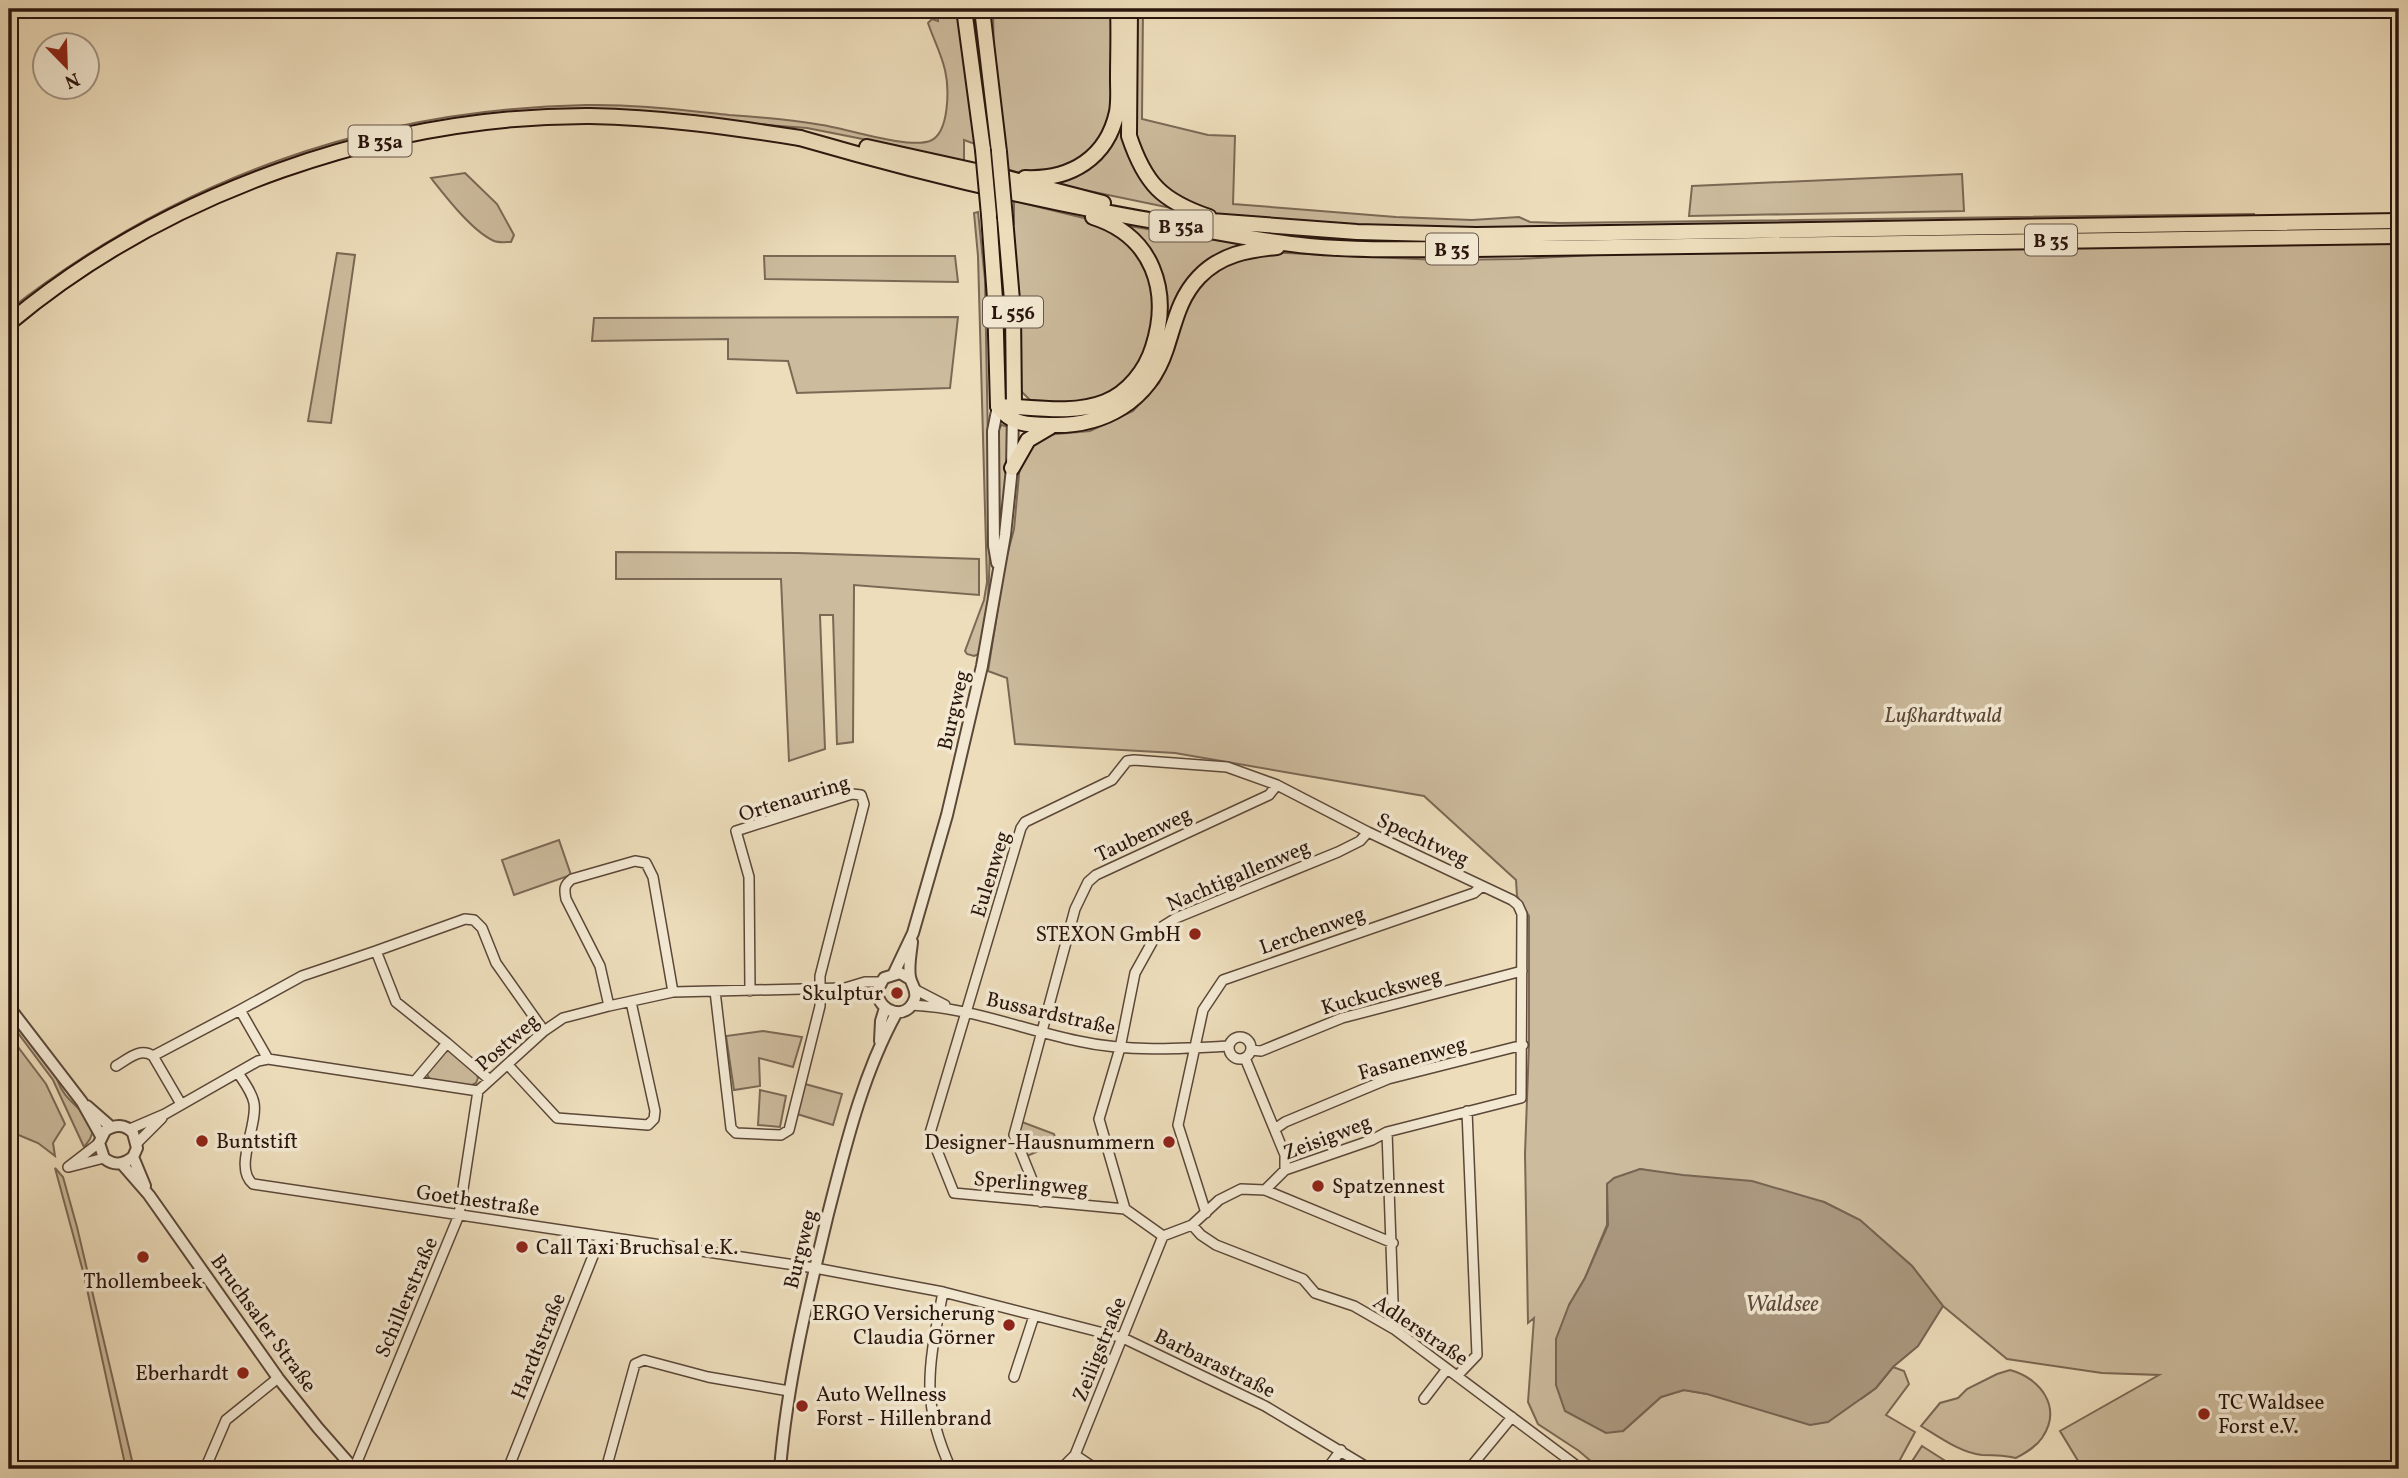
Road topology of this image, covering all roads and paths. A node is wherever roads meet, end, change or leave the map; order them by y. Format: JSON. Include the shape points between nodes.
{"nodes":[{"id":1,"x":964,"y":9,"type":"edge"},
{"id":2,"x":982,"y":9,"type":"edge"},
{"id":3,"x":1118,"y":9,"type":"edge"},
{"id":4,"x":1129,"y":9,"type":"edge"},
{"id":5,"x":800,"y":138,"type":"junction"},
{"id":6,"x":1003,"y":177,"type":"junction"},
{"id":7,"x":1063,"y":204,"type":"junction"},
{"id":8,"x":2399,"y":221,"type":"edge"},
{"id":9,"x":1223,"y":223,"type":"junction"},
{"id":10,"x":2399,"y":236,"type":"edge"},
{"id":11,"x":1300,"y":245,"type":"junction"},
{"id":12,"x":9,"y":323,"type":"edge"},
{"id":13,"x":998,"y":406,"type":"junction"},
{"id":14,"x":1014,"y":413,"type":"junction"},
{"id":15,"x":1054,"y":425,"type":"junction"},
{"id":16,"x":1012,"y":468,"type":"junction"},
{"id":17,"x":998,"y":573,"type":"junction"},
{"id":18,"x":1127,"y":761,"type":"joint"},
{"id":19,"x":1277,"y":785,"type":"junction"},
{"id":20,"x":1367,"y":832,"type":"junction"},
{"id":21,"x":1482,"y":887,"type":"junction"},
{"id":22,"x":913,"y":933,"type":"junction"},
{"id":23,"x":376,"y":951,"type":"junction"},
{"id":24,"x":1522,"y":971,"type":"junction"},
{"id":25,"x":894,"y":973,"type":"junction"},
{"id":26,"x":910,"y":979,"type":"junction"},
{"id":27,"x":880,"y":982,"type":"junction"},
{"id":28,"x":843,"y":988,"type":"junction"},
{"id":29,"x":819,"y":990,"type":"junction"},
{"id":30,"x":916,"y":990,"type":"junction"},
{"id":31,"x":715,"y":991,"type":"junction"},
{"id":32,"x":750,"y":991,"type":"junction"},
{"id":33,"x":673,"y":992,"type":"junction"},
{"id":34,"x":877,"y":996,"type":"junction"},
{"id":35,"x":631,"y":1002,"type":"junction"},
{"id":36,"x":911,"y":1005,"type":"junction"},
{"id":37,"x":608,"y":1006,"type":"junction"},
{"id":38,"x":9,"y":1007,"type":"edge"},
{"id":39,"x":950,"y":1007,"type":"junction"},
{"id":40,"x":885,"y":1008,"type":"junction"},
{"id":41,"x":240,"y":1010,"type":"junction"},
{"id":42,"x":967,"y":1011,"type":"junction"},
{"id":43,"x":897,"y":1012,"type":"junction"},
{"id":44,"x":544,"y":1031,"type":"junction"},
{"id":45,"x":1041,"y":1031,"type":"junction"},
{"id":46,"x":447,"y":1043,"type":"junction"},
{"id":47,"x":880,"y":1043,"type":"junction"},
{"id":48,"x":1523,"y":1045,"type":"junction"},
{"id":49,"x":1228,"y":1046,"type":"junction"},
{"id":50,"x":1120,"y":1048,"type":"junction"},
{"id":51,"x":1194,"y":1048,"type":"junction"},
{"id":52,"x":1248,"y":1054,"type":"junction"},
{"id":53,"x":153,"y":1056,"type":"junction"},
{"id":54,"x":268,"y":1059,"type":"junction"},
{"id":55,"x":508,"y":1065,"type":"junction"},
{"id":56,"x":116,"y":1066,"type":"dead end"},
{"id":57,"x":239,"y":1073,"type":"junction"},
{"id":58,"x":490,"y":1080,"type":"junction"},
{"id":59,"x":415,"y":1081,"type":"junction"},
{"id":60,"x":478,"y":1091,"type":"junction"},
{"id":61,"x":1521,"y":1098,"type":"joint"},
{"id":62,"x":82,"y":1102,"type":"junction"},
{"id":63,"x":181,"y":1104,"type":"junction"},
{"id":64,"x":1467,"y":1111,"type":"junction"},
{"id":65,"x":165,"y":1114,"type":"junction"},
{"id":66,"x":111,"y":1127,"type":"junction"},
{"id":67,"x":130,"y":1129,"type":"junction"},
{"id":68,"x":1275,"y":1129,"type":"junction"},
{"id":69,"x":1387,"y":1132,"type":"junction"},
{"id":70,"x":100,"y":1140,"type":"junction"},
{"id":71,"x":137,"y":1143,"type":"junction"},
{"id":72,"x":133,"y":1157,"type":"junction"},
{"id":73,"x":104,"y":1158,"type":"junction"},
{"id":74,"x":122,"y":1164,"type":"junction"},
{"id":75,"x":1285,"y":1170,"type":"junction"},
{"id":76,"x":1265,"y":1190,"type":"junction"},
{"id":77,"x":149,"y":1195,"type":"junction"},
{"id":78,"x":1041,"y":1202,"type":"junction"},
{"id":79,"x":1125,"y":1209,"type":"junction"},
{"id":80,"x":1206,"y":1213,"type":"junction"},
{"id":81,"x":459,"y":1215,"type":"junction"},
{"id":82,"x":1192,"y":1225,"type":"junction"},
{"id":83,"x":601,"y":1236,"type":"junction"},
{"id":84,"x":1163,"y":1236,"type":"junction"},
{"id":85,"x":1393,"y":1242,"type":"junction"},
{"id":86,"x":815,"y":1268,"type":"junction"},
{"id":87,"x":943,"y":1292,"type":"junction"},
{"id":88,"x":1034,"y":1316,"type":"junction"},
{"id":89,"x":1394,"y":1329,"type":"junction"},
{"id":90,"x":1122,"y":1338,"type":"junction"},
{"id":91,"x":1447,"y":1369,"type":"junction"},
{"id":92,"x":1457,"y":1376,"type":"junction"},
{"id":93,"x":1014,"y":1377,"type":"dead end"},
{"id":94,"x":278,"y":1378,"type":"junction"},
{"id":95,"x":789,"y":1391,"type":"junction"},
{"id":96,"x":1424,"y":1399,"type":"dead end"},
{"id":97,"x":1513,"y":1417,"type":"junction"},
{"id":98,"x":1341,"y":1450,"type":"junction"},
{"id":99,"x":1075,"y":1455,"type":"junction"},
{"id":100,"x":205,"y":1469,"type":"edge"},
{"id":101,"x":354,"y":1469,"type":"edge"},
{"id":102,"x":508,"y":1469,"type":"edge"},
{"id":103,"x":606,"y":1469,"type":"edge"},
{"id":104,"x":780,"y":1469,"type":"edge"},
{"id":105,"x":951,"y":1469,"type":"edge"},
{"id":106,"x":1060,"y":1469,"type":"edge"},
{"id":107,"x":1096,"y":1469,"type":"edge"},
{"id":108,"x":1327,"y":1469,"type":"edge"},
{"id":109,"x":1370,"y":1469,"type":"edge"},
{"id":110,"x":1469,"y":1469,"type":"edge"},
{"id":111,"x":1581,"y":1469,"type":"edge"}],
"edges":[{"from":1,"to":13,"type":"main road","number":"L 556","bridge":true,"via":[[989,215]]},
{"from":2,"to":14,"type":"main road","number":"L 556","bridge":true,"via":[[1013,312]]},
{"from":3,"to":6,"type":"main road","via":[[1117,109],[1103,144],[1081,166],[1054,178]]},
{"from":4,"to":9,"type":"main road","number":"B 35","via":[[1129,136],[1140,167],[1170,201]]},
{"from":5,"to":6,"type":"main road","number":"B 35a"},
{"from":5,"to":7,"type":"main road","number":"B 35a"},
{"from":5,"to":12,"type":"main road","number":"B 35a","via":[[652,119],[588,116],[472,124],[386,139],[262,177],[177,214],[81,270]]},
{"from":6,"to":9,"type":"main road","number":"B 35a","via":[[1114,205]]},
{"from":7,"to":11,"type":"main road","number":"B 35a"},
{"from":7,"to":14,"type":"main road","via":[[1121,229],[1143,250],[1159,293],[1157,334],[1142,372],[1114,397],[1086,408]]},
{"from":8,"to":9,"type":"main road","number":"B 35","via":[[1476,234]]},
{"from":10,"to":11,"type":"main road","number":"B 35","via":[[1474,249]]},
{"from":11,"to":15,"type":"main road","number":"B 35","via":[[1250,249],[1218,262],[1189,288],[1178,307],[1159,369],[1139,396],[1093,421]]},
{"from":13,"to":14,"type":"main road"},
{"from":13,"to":17,"type":"street","name":"Burgweg","via":[[993,431]]},
{"from":14,"to":15,"type":"main road","number":"B 35","via":[[1027,425]]},
{"from":14,"to":16,"type":"street","name":"Burgweg"},
{"from":15,"to":16,"type":"main road","number":"B 35","via":[[1028,440]]},
{"from":16,"to":17,"type":"street","name":"Burgweg"},
{"from":17,"to":22,"type":"street","name":"Burgweg","via":[[965,744]]},
{"from":18,"to":19,"type":"street","name":"Spechtweg","via":[[1227,767]]},
{"from":18,"to":42,"type":"street","name":"Eulenweg","via":[[1112,780],[1021,828]]},
{"from":19,"to":20,"type":"street","name":"Spechtweg"},
{"from":19,"to":45,"type":"street","name":"Taubenweg","via":[[1269,795],[1096,874],[1088,882],[1075,909]]},
{"from":20,"to":21,"type":"street","name":"Spechtweg"},
{"from":20,"to":50,"type":"street","name":"Nachtigallenweg","via":[[1338,852],[1160,928],[1135,973]]},
{"from":21,"to":24,"type":"street","name":"Spechtweg","via":[[1518,905]]},
{"from":21,"to":51,"type":"street","name":"Lerchenweg","via":[[1223,980],[1203,1010]]},
{"from":22,"to":25,"type":"street","name":"Burgweg"},
{"from":22,"to":26,"type":"street","name":"Burgweg"},
{"from":23,"to":41,"type":"street","via":[[302,976]]},
{"from":23,"to":44,"type":"street","via":[[465,919],[474,920],[496,963]]},
{"from":23,"to":46,"type":"street","via":[[396,1002]]},
{"from":24,"to":48,"type":"street","name":"Spechtweg"},
{"from":24,"to":52,"type":"street","name":"Kuckucksweg","via":[[1342,1018]]},
{"from":25,"to":26,"type":"street"},
{"from":25,"to":27,"type":"street"},
{"from":26,"to":30,"type":"street"},
{"from":27,"to":28,"type":"street","name":"Postweg"},
{"from":27,"to":34,"type":"street"},
{"from":28,"to":29,"type":"street","name":"Postweg"},
{"from":28,"to":34,"type":"street","name":"Postweg"},
{"from":29,"to":31,"type":"street","via":[[820,1006],[789,1130],[781,1135],[736,1133],[731,1128]]},
{"from":29,"to":32,"type":"street","name":"Postweg"},
{"from":29,"to":32,"type":"street","name":"Ortenauring","via":[[864,804],[857,793],[736,831],[749,877]]},
{"from":30,"to":36,"type":"street"},
{"from":30,"to":39,"type":"street","name":"Bussardstraße"},
{"from":31,"to":32,"type":"street","name":"Postweg"},
{"from":31,"to":33,"type":"street","name":"Postweg"},
{"from":33,"to":35,"type":"street","name":"Postweg"},
{"from":33,"to":37,"type":"street","via":[[653,877],[646,863],[635,861],[572,879],[564,890],[600,966]]},
{"from":34,"to":40,"type":"street"},
{"from":35,"to":37,"type":"street","name":"Postweg"},
{"from":35,"to":55,"type":"street","via":[[655,1111],[648,1125],[556,1118]]},
{"from":36,"to":39,"type":"street","name":"Bussardstraße"},
{"from":36,"to":43,"type":"street"},
{"from":37,"to":44,"type":"street","name":"Postweg","via":[[563,1018]]},
{"from":38,"to":62,"type":"street"},
{"from":39,"to":42,"type":"street","name":"Bussardstraße"},
{"from":40,"to":43,"type":"street"},
{"from":40,"to":47,"type":"street","name":"Burgweg"},
{"from":41,"to":53,"type":"street"},
{"from":41,"to":54,"type":"street"},
{"from":42,"to":45,"type":"street","name":"Bussardstraße"},
{"from":42,"to":78,"type":"street","name":"Sperlingweg","via":[[930,1133],[954,1194]]},
{"from":43,"to":47,"type":"street","name":"Burgweg"},
{"from":44,"to":55,"type":"street","name":"Postweg"},
{"from":45,"to":50,"type":"street","name":"Bussardstraße"},
{"from":45,"to":78,"type":"street","name":"Taubenweg","via":[[1014,1135]]},
{"from":46,"to":58,"type":"street"},
{"from":46,"to":59,"type":"street"},
{"from":47,"to":86,"type":"street","name":"Burgweg","via":[[851,1130]]},
{"from":48,"to":61,"type":"street","name":"Spechtweg"},
{"from":48,"to":68,"type":"street","name":"Fasanenweg","via":[[1388,1079]]},
{"from":49,"to":51,"type":"street","name":"Bussardstraße"},
{"from":49,"to":52,"type":"street","via":[[1234,1058]]},
{"from":49,"to":52,"type":"street","via":[[1240,1037],[1249,1042]]},
{"from":50,"to":51,"type":"street","name":"Bussardstraße"},
{"from":50,"to":79,"type":"street","name":"Nachtigallenweg","via":[[1099,1119]]},
{"from":51,"to":80,"type":"street","name":"Lerchenweg","via":[[1178,1125]]},
{"from":52,"to":68,"type":"street"},
{"from":53,"to":56,"type":"street","via":[[141,1052]]},
{"from":53,"to":63,"type":"street"},
{"from":54,"to":57,"type":"street"},
{"from":54,"to":59,"type":"street","name":"Postweg"},
{"from":55,"to":58,"type":"street","name":"Postweg"},
{"from":57,"to":63,"type":"street"},
{"from":57,"to":81,"type":"street","name":"Goethestraße","via":[[254,1102],[244,1168],[253,1184]]},
{"from":58,"to":60,"type":"street","name":"Postweg"},
{"from":59,"to":60,"type":"street","name":"Postweg"},
{"from":60,"to":81,"type":"street","name":"Schillerstraße"},
{"from":61,"to":64,"type":"street","name":"Zeisigweg"},
{"from":62,"to":66,"type":"street"},
{"from":62,"to":70,"type":"street"},
{"from":63,"to":65,"type":"street"},
{"from":64,"to":69,"type":"street","name":"Zeisigweg"},
{"from":64,"to":92,"type":"street","via":[[1477,1355]]},
{"from":65,"to":67,"type":"street"},
{"from":65,"to":71,"type":"street"},
{"from":66,"to":67,"type":"street"},
{"from":66,"to":70,"type":"street"},
{"from":67,"to":71,"type":"street"},
{"from":68,"to":75,"type":"street","via":[[1286,1154]]},
{"from":69,"to":75,"type":"street","name":"Zeisigweg"},
{"from":69,"to":85,"type":"street"},
{"from":70,"to":73,"type":"street"},
{"from":70,"to":73,"type":"street","via":[[68,1167]]},
{"from":71,"to":72,"type":"street"},
{"from":72,"to":74,"type":"street"},
{"from":72,"to":77,"type":"street","name":"Bruchsaler Straße"},
{"from":73,"to":74,"type":"street"},
{"from":74,"to":77,"type":"street","name":"Bruchsaler Straße"},
{"from":75,"to":76,"type":"street","name":"Zeisigweg"},
{"from":76,"to":80,"type":"street","via":[[1241,1189]]},
{"from":76,"to":85,"type":"street"},
{"from":77,"to":94,"type":"street","name":"Bruchsaler Straße"},
{"from":78,"to":79,"type":"street","name":"Sperlingweg"},
{"from":79,"to":84,"type":"street"},
{"from":80,"to":82,"type":"street"},
{"from":81,"to":83,"type":"street","name":"Goethestraße"},
{"from":81,"to":101,"type":"street","name":"Schillerstraße"},
{"from":82,"to":84,"type":"street"},
{"from":82,"to":89,"type":"street","name":"Adlerstraße","via":[[1216,1245],[1303,1279],[1315,1293],[1354,1306]]},
{"from":83,"to":86,"type":"street","name":"Goethestraße"},
{"from":83,"to":102,"type":"street","name":"Hardtstraße"},
{"from":84,"to":90,"type":"street","name":"Zeiligstraße"},
{"from":85,"to":89,"type":"street"},
{"from":86,"to":87,"type":"street","name":"Barbarastraße"},
{"from":86,"to":95,"type":"street","name":"Burgweg"},
{"from":87,"to":88,"type":"street","name":"Barbarastraße"},
{"from":87,"to":105,"type":"street","via":[[930,1391],[941,1446]]},
{"from":88,"to":90,"type":"street","name":"Barbarastraße"},
{"from":88,"to":93,"type":"street"},
{"from":89,"to":91,"type":"street","name":"Adlerstraße"},
{"from":90,"to":98,"type":"street","name":"Barbarastraße","via":[[1265,1406]]},
{"from":90,"to":99,"type":"street","name":"Zeiligstraße"},
{"from":91,"to":92,"type":"street","name":"Adlerstraße"},
{"from":91,"to":96,"type":"street"},
{"from":92,"to":97,"type":"street","name":"Adlerstraße"},
{"from":94,"to":100,"type":"street","via":[[226,1420]]},
{"from":94,"to":101,"type":"street","name":"Bruchsaler Straße"},
{"from":95,"to":103,"type":"street","via":[[644,1360],[635,1364]]},
{"from":95,"to":104,"type":"street","name":"Burgweg"},
{"from":97,"to":110,"type":"street"},
{"from":97,"to":111,"type":"street","name":"Adlerstraße"},
{"from":98,"to":108,"type":"street"},
{"from":98,"to":109,"type":"street","name":"Barbarastraße"},
{"from":99,"to":106,"type":"street","name":"Zeiligstraße"},
{"from":99,"to":107,"type":"street"}]}
